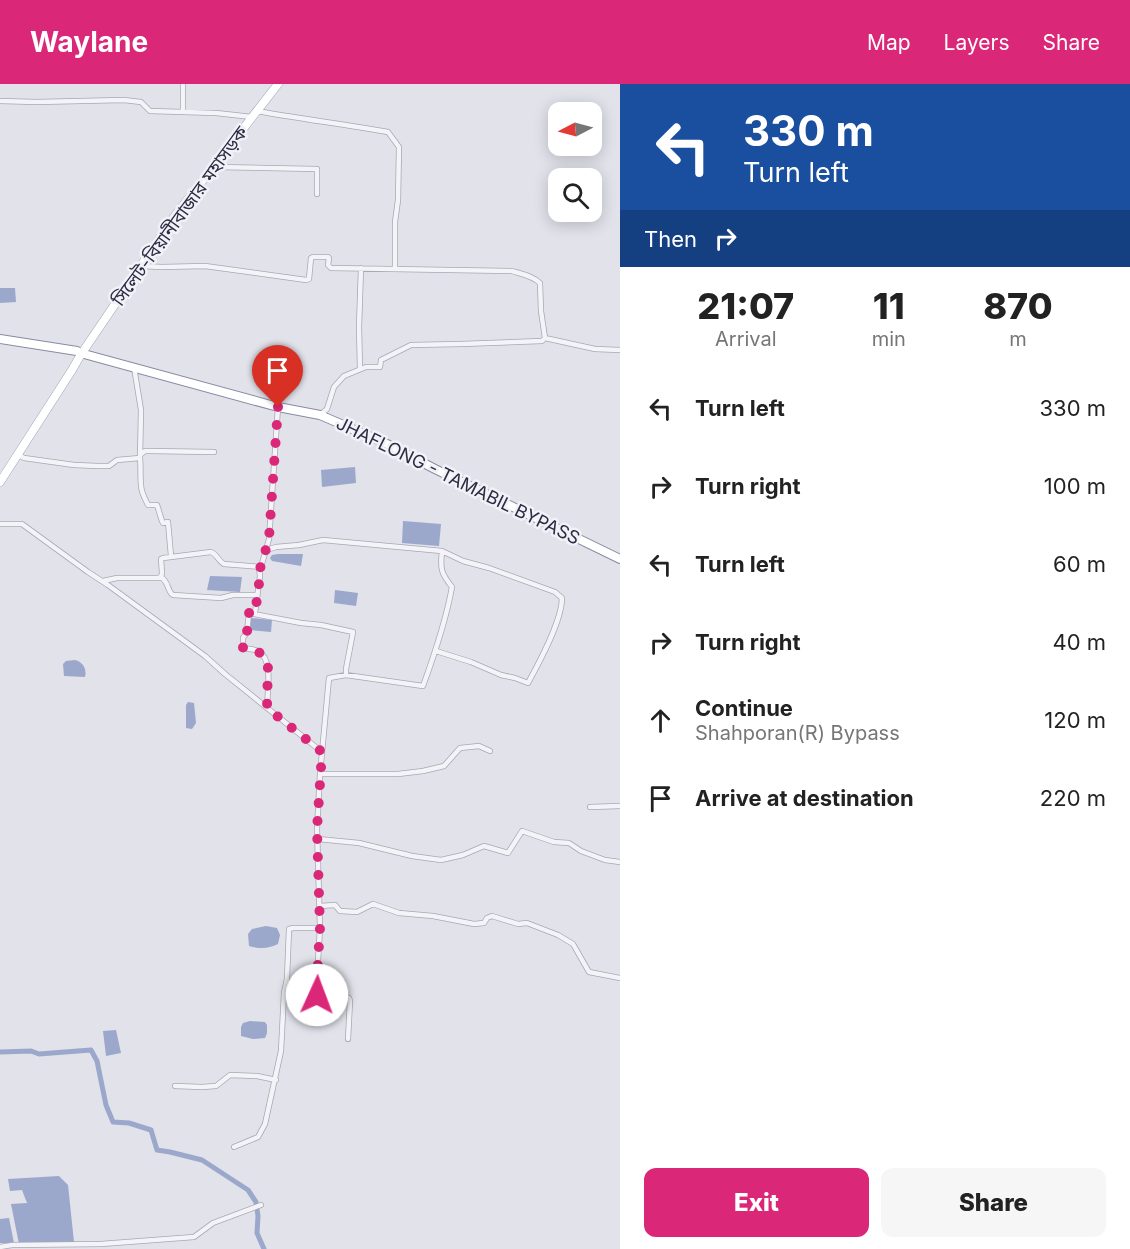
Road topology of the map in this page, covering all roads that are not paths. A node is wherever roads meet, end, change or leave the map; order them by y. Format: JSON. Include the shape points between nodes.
{"nodes":[{"id":1,"x":183,"y":84,"type":"edge"},
{"id":2,"x":273,"y":84,"type":"edge"},
{"id":3,"x":278,"y":84,"type":"edge"},
{"id":4,"x":0,"y":101,"type":"edge"},
{"id":5,"x":183,"y":112,"type":"junction"},
{"id":6,"x":252,"y":115,"type":"junction"},
{"id":7,"x":215,"y":166,"type":"junction"},
{"id":8,"x":317,"y":194,"type":"dead end"},
{"id":9,"x":140,"y":266,"type":"junction"},
{"id":10,"x":361,"y":268,"type":"junction"},
{"id":11,"x":395,"y":268,"type":"junction"},
{"id":12,"x":545,"y":338,"type":"junction"},
{"id":13,"x":0,"y":339,"type":"edge"},
{"id":14,"x":620,"y":350,"type":"edge"},
{"id":15,"x":80,"y":352,"type":"junction"},
{"id":16,"x":134,"y":367,"type":"junction"},
{"id":17,"x":360,"y":369,"type":"junction"},
{"id":18,"x":278,"y":407,"type":"junction"},
{"id":19,"x":320,"y":416,"type":"junction"},
{"id":20,"x":214,"y":452,"type":"dead end"},
{"id":21,"x":17,"y":454,"type":"junction"},
{"id":22,"x":140,"y":456,"type":"junction"},
{"id":23,"x":0,"y":475,"type":"edge"},
{"id":24,"x":0,"y":482,"type":"edge"},
{"id":25,"x":0,"y":524,"type":"edge"},
{"id":26,"x":267,"y":550,"type":"junction"},
{"id":27,"x":442,"y":551,"type":"junction"},
{"id":28,"x":171,"y":556,"type":"junction"},
{"id":29,"x":620,"y":559,"type":"edge"},
{"id":30,"x":259,"y":568,"type":"junction"},
{"id":31,"x":161,"y":577,"type":"junction"},
{"id":32,"x":103,"y":581,"type":"junction"},
{"id":33,"x":257,"y":595,"type":"junction"},
{"id":34,"x":255,"y":614,"type":"junction"},
{"id":35,"x":436,"y":651,"type":"junction"},
{"id":36,"x":346,"y":675,"type":"junction"},
{"id":37,"x":267,"y":708,"type":"junction"},
{"id":38,"x":490,"y":751,"type":"dead end"},
{"id":39,"x":322,"y":752,"type":"junction"},
{"id":40,"x":320,"y":774,"type":"junction"},
{"id":41,"x":620,"y":806,"type":"edge"},
{"id":42,"x":590,"y":807,"type":"dead end"},
{"id":43,"x":318,"y":839,"type":"junction"},
{"id":44,"x":620,"y":862,"type":"edge"},
{"id":45,"x":320,"y":906,"type":"junction"},
{"id":46,"x":320,"y":928,"type":"junction"},
{"id":47,"x":620,"y":978,"type":"edge"},
{"id":48,"x":348,"y":1039,"type":"dead end"},
{"id":49,"x":276,"y":1080,"type":"junction"},
{"id":50,"x":176,"y":1086,"type":"dead end"},
{"id":51,"x":234,"y":1147,"type":"dead end"},
{"id":52,"x":261,"y":1205,"type":"dead end"},
{"id":53,"x":0,"y":1247,"type":"edge"}],
"edges":[{"from":1,"to":5,"type":"street"},
{"from":2,"to":6,"type":"main road","name":"সিলেট-বিয়ানীবাজার মহাসড়ক"},
{"from":3,"to":6,"type":"main road","name":"সিলেট-বিয়ানীবাজার মহাসড়ক"},
{"from":4,"to":5,"type":"street","via":[[124,100],[141,102],[150,111]]},
{"from":5,"to":6,"type":"street"},
{"from":6,"to":7,"type":"main road","name":"সিলেট-বিয়ানীবাজার মহাসড়ক"},
{"from":6,"to":11,"type":"street","via":[[388,132],[399,147]]},
{"from":6,"to":15,"type":"main road","name":"সিলেট-বিয়ানীবাজার মহাসড়ক","via":[[172,215]]},
{"from":7,"to":8,"type":"street","via":[[317,169]]},
{"from":7,"to":9,"type":"main road","name":"সিলেট-বিয়ানীবাজার মহাসড়ক"},
{"from":9,"to":10,"type":"street","via":[[205,266],[306,280],[313,257],[327,256],[331,268]]},
{"from":9,"to":15,"type":"main road","name":"সিলেট-বিয়ানীবাজার মহাসড়ক"},
{"from":10,"to":11,"type":"street"},
{"from":10,"to":17,"type":"street"},
{"from":11,"to":12,"type":"street","via":[[510,270],[531,277],[540,284]]},
{"from":12,"to":14,"type":"street"},
{"from":12,"to":17,"type":"street","via":[[411,345],[381,360],[380,367]]},
{"from":13,"to":15,"type":"highway","name":"JHAFLONG - TAMABIL BYPASS"},
{"from":15,"to":16,"type":"highway","name":"JHAFLONG - TAMABIL BYPASS"},
{"from":15,"to":21,"type":"main road"},
{"from":15,"to":23,"type":"main road"},
{"from":16,"to":18,"type":"highway","name":"JHAFLONG - TAMABIL BYPASS"},
{"from":16,"to":22,"type":"street","via":[[141,410]]},
{"from":17,"to":19,"type":"street","via":[[344,376],[334,387],[327,409]]},
{"from":18,"to":19,"type":"highway","name":"JHAFLONG - TAMABIL BYPASS"},
{"from":18,"to":26,"type":"street"},
{"from":19,"to":29,"type":"highway","name":"JHAFLONG - TAMABIL BYPASS","via":[[385,442]]},
{"from":20,"to":22,"type":"street","via":[[145,451]]},
{"from":21,"to":22,"type":"street","via":[[98,466]]},
{"from":21,"to":24,"type":"main road"},
{"from":22,"to":28,"type":"street","via":[[141,485],[148,505],[157,505],[163,523],[168,522]]},
{"from":25,"to":32,"type":"street","via":[[21,524]]},
{"from":26,"to":27,"type":"street","via":[[323,540]]},
{"from":26,"to":30,"type":"street"},
{"from":27,"to":35,"type":"street","via":[[442,575],[452,587]]},
{"from":27,"to":35,"type":"street","via":[[555,592],[562,598],[562,606],[528,684]]},
{"from":28,"to":30,"type":"street","via":[[211,552],[224,564]]},
{"from":28,"to":31,"type":"street","via":[[161,559]]},
{"from":30,"to":33,"type":"street"},
{"from":31,"to":32,"type":"street"},
{"from":31,"to":33,"type":"street","via":[[173,595]]},
{"from":32,"to":37,"type":"street","via":[[205,656]]},
{"from":33,"to":34,"type":"street"},
{"from":34,"to":36,"type":"street","via":[[353,632]]},
{"from":34,"to":37,"type":"street","via":[[249,613],[243,648],[258,651],[268,663]]},
{"from":35,"to":36,"type":"street","via":[[423,686]]},
{"from":36,"to":39,"type":"street","via":[[329,678]]},
{"from":37,"to":39,"type":"street"},
{"from":38,"to":40,"type":"street","via":[[460,748],[444,766],[423,771]]},
{"from":39,"to":40,"type":"street"},
{"from":40,"to":43,"type":"street"},
{"from":41,"to":42,"type":"street"},
{"from":43,"to":44,"type":"street","via":[[441,860],[484,846],[508,853],[522,831]]},
{"from":43,"to":45,"type":"street"},
{"from":45,"to":46,"type":"street"},
{"from":45,"to":47,"type":"street","via":[[335,905],[340,911],[357,912],[373,904],[399,913],[474,924],[484,923],[492,916],[527,923],[573,944],[589,972]]},
{"from":46,"to":48,"type":"street","via":[[316,993],[349,998]]},
{"from":46,"to":49,"type":"street","via":[[288,929]]},
{"from":49,"to":50,"type":"street","via":[[230,1075],[216,1086]]},
{"from":49,"to":51,"type":"street","via":[[258,1137]]},
{"from":52,"to":53,"type":"street","via":[[213,1223],[194,1237]]}]}
